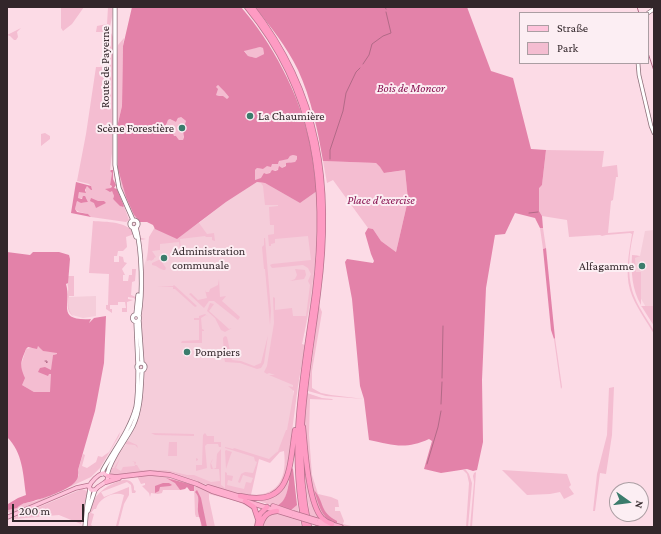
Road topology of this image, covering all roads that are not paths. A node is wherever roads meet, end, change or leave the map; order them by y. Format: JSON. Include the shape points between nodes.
{"nodes":[{"id":1,"x":115,"y":7,"type":"edge"},
{"id":2,"x":247,"y":7,"type":"edge"},
{"id":3,"x":252,"y":7,"type":"edge"},
{"id":4,"x":638,"y":64,"type":"edge"},
{"id":5,"x":654,"y":133,"type":"edge"},
{"id":6,"x":140,"y":364,"type":"junction"},
{"id":7,"x":140,"y":371,"type":"junction"},
{"id":8,"x":300,"y":399,"type":"junction"},
{"id":9,"x":302,"y":407,"type":"junction"},
{"id":10,"x":100,"y":475,"type":"junction"},
{"id":11,"x":107,"y":475,"type":"junction"},
{"id":12,"x":123,"y":477,"type":"junction"},
{"id":13,"x":93,"y":481,"type":"junction"},
{"id":14,"x":105,"y":483,"type":"junction"},
{"id":15,"x":197,"y":484,"type":"junction"},
{"id":16,"x":90,"y":487,"type":"junction"},
{"id":17,"x":97,"y":488,"type":"junction"},
{"id":18,"x":240,"y":496,"type":"junction"},
{"id":19,"x":245,"y":501,"type":"junction"},
{"id":20,"x":270,"y":507,"type":"junction"},
{"id":21,"x":278,"y":511,"type":"junction"},
{"id":22,"x":294,"y":514,"type":"junction"},
{"id":23,"x":8,"y":518,"type":"edge"},
{"id":24,"x":258,"y":519,"type":"junction"},
{"id":25,"x":85,"y":520,"type":"junction"},
{"id":26,"x":332,"y":526,"type":"edge"},
{"id":27,"x":85,"y":527,"type":"edge"},
{"id":28,"x":257,"y":527,"type":"edge"},
{"id":29,"x":260,"y":527,"type":"edge"},
{"id":30,"x":304,"y":527,"type":"edge"},
{"id":31,"x":309,"y":527,"type":"edge"},
{"id":32,"x":341,"y":527,"type":"edge"}],
"edges":[{"from":1,"to":6,"type":"main road","name":"Route de Payerne","via":[[115,165],[119,188],[133,220],[130,224],[135,228],[140,259]]},
{"from":2,"to":8,"type":"highway","via":[[272,41],[292,80],[309,128],[318,172],[319,255]]},
{"from":3,"to":9,"type":"highway","via":[[278,44],[298,84],[313,127],[320,165],[324,204],[322,255]]},
{"from":4,"to":5,"type":"street"},
{"from":6,"to":7,"type":"main road","via":[[137,368]]},
{"from":6,"to":7,"type":"main road","via":[[145,367]]},
{"from":7,"to":10,"type":"main road","via":[[134,413]]},
{"from":7,"to":11,"type":"main road","via":[[140,399],[134,421]]},
{"from":8,"to":18,"type":"highway","via":[[283,486],[274,495],[264,498]]},
{"from":8,"to":30,"type":"highway","via":[[297,458]]},
{"from":9,"to":26,"type":"highway","via":[[312,494],[320,516]]},
{"from":9,"to":31,"type":"highway","via":[[301,468]]},
{"from":10,"to":11,"type":"main road"},
{"from":10,"to":13,"type":"main road"},
{"from":10,"to":14,"type":"main road","via":[[99,481]]},
{"from":11,"to":12,"type":"highway"},
{"from":11,"to":14,"type":"main road"},
{"from":12,"to":14,"type":"highway"},
{"from":12,"to":15,"type":"highway","via":[[164,474]]},
{"from":13,"to":16,"type":"main road"},
{"from":13,"to":17,"type":"main road","via":[[97,483]]},
{"from":14,"to":17,"type":"main road"},
{"from":15,"to":18,"type":"highway"},
{"from":15,"to":19,"type":"highway"},
{"from":16,"to":17,"type":"main road"},
{"from":16,"to":23,"type":"main road","via":[[76,488]]},
{"from":16,"to":25,"type":"main road"},
{"from":17,"to":25,"type":"main road"},
{"from":18,"to":20,"type":"highway"},
{"from":19,"to":20,"type":"highway"},
{"from":19,"to":24,"type":"highway","via":[[254,507]]},
{"from":20,"to":21,"type":"highway"},
{"from":20,"to":22,"type":"highway"},
{"from":20,"to":24,"type":"highway","via":[[261,512]]},
{"from":21,"to":22,"type":"highway"},
{"from":21,"to":29,"type":"highway","via":[[266,514]]},
{"from":22,"to":26,"type":"highway","bridge":true},
{"from":24,"to":28,"type":"highway"},
{"from":25,"to":27,"type":"main road"},
{"from":26,"to":32,"type":"highway"}]}
